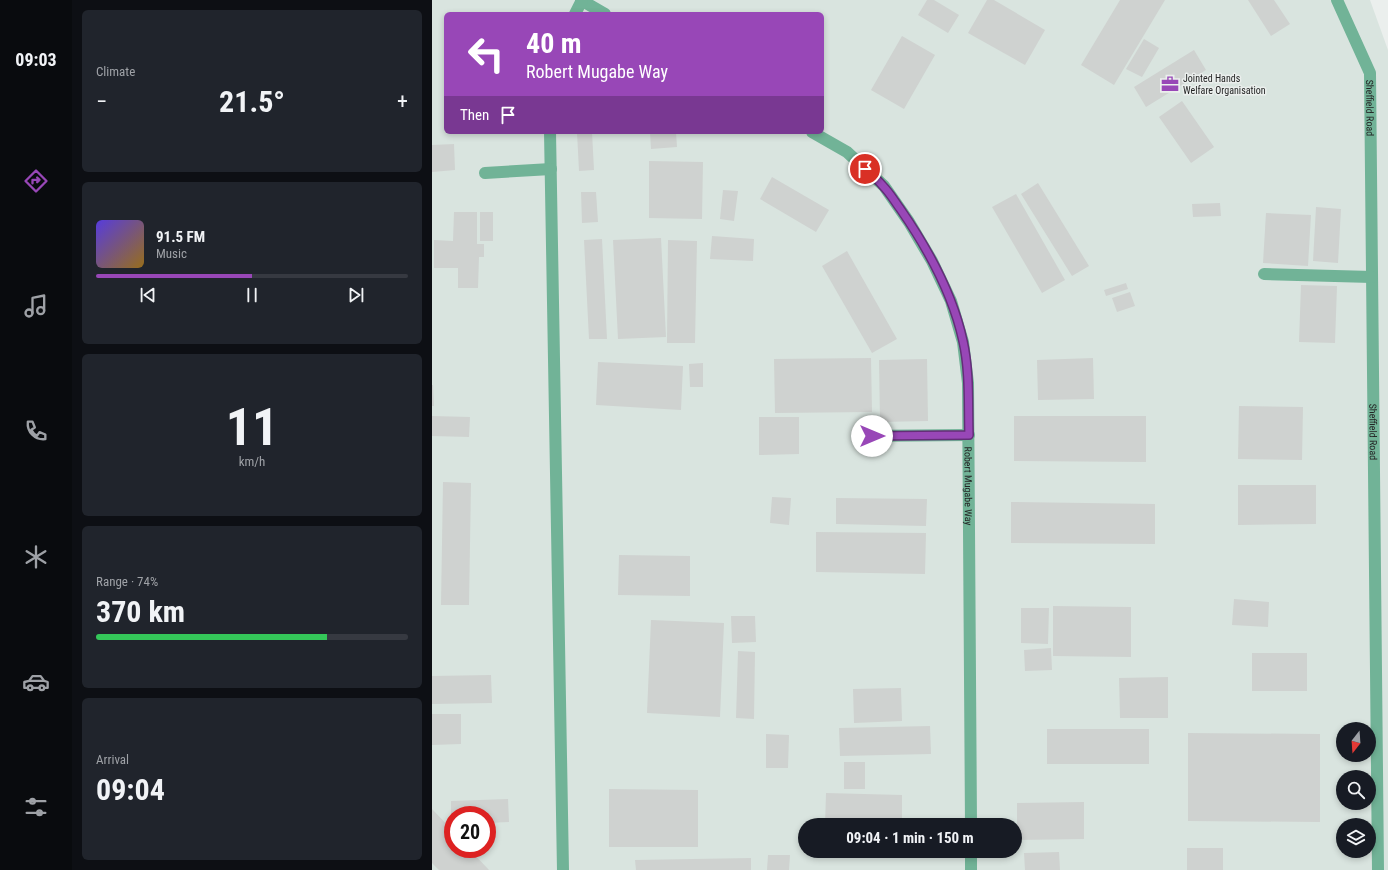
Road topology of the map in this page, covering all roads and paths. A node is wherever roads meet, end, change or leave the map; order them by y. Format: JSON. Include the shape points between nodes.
{"nodes":[{"id":1,"x":581,"y":0,"type":"edge"},
{"id":2,"x":1337,"y":0,"type":"edge"},
{"id":3,"x":576,"y":12,"type":"edge"},
{"id":4,"x":602,"y":12,"type":"edge"},
{"id":5,"x":550,"y":134,"type":"edge"},
{"id":6,"x":816,"y":134,"type":"edge"},
{"id":7,"x":551,"y":169,"type":"junction"},
{"id":8,"x":485,"y":173,"type":"dead end"},
{"id":9,"x":1264,"y":274,"type":"dead end"},
{"id":10,"x":1372,"y":277,"type":"junction"},
{"id":11,"x":969,"y":435,"type":"junction"},
{"id":12,"x":860,"y":436,"type":"dead end"},
{"id":13,"x":971,"y":818,"type":"edge"},
{"id":14,"x":971,"y":858,"type":"edge"},
{"id":15,"x":563,"y":870,"type":"edge"},
{"id":16,"x":971,"y":870,"type":"edge"},
{"id":17,"x":1378,"y":870,"type":"edge"}],
"edges":[{"from":1,"to":3,"type":"street"},
{"from":1,"to":4,"type":"street"},
{"from":2,"to":10,"type":"street","name":"Sheffield Road","via":[[1370,73]]},
{"from":5,"to":7,"type":"street"},
{"from":6,"to":11,"type":"street","name":"Robert Mugabe Way","via":[[847,152],[884,186],[932,261],[951,301],[963,342],[968,383]]},
{"from":7,"to":8,"type":"street"},
{"from":7,"to":15,"type":"street"},
{"from":9,"to":10,"type":"street"},
{"from":10,"to":17,"type":"street","name":"Sheffield Road"},
{"from":11,"to":12,"type":"street"},
{"from":11,"to":13,"type":"street","name":"Robert Mugabe Way"},
{"from":14,"to":16,"type":"street"}]}
